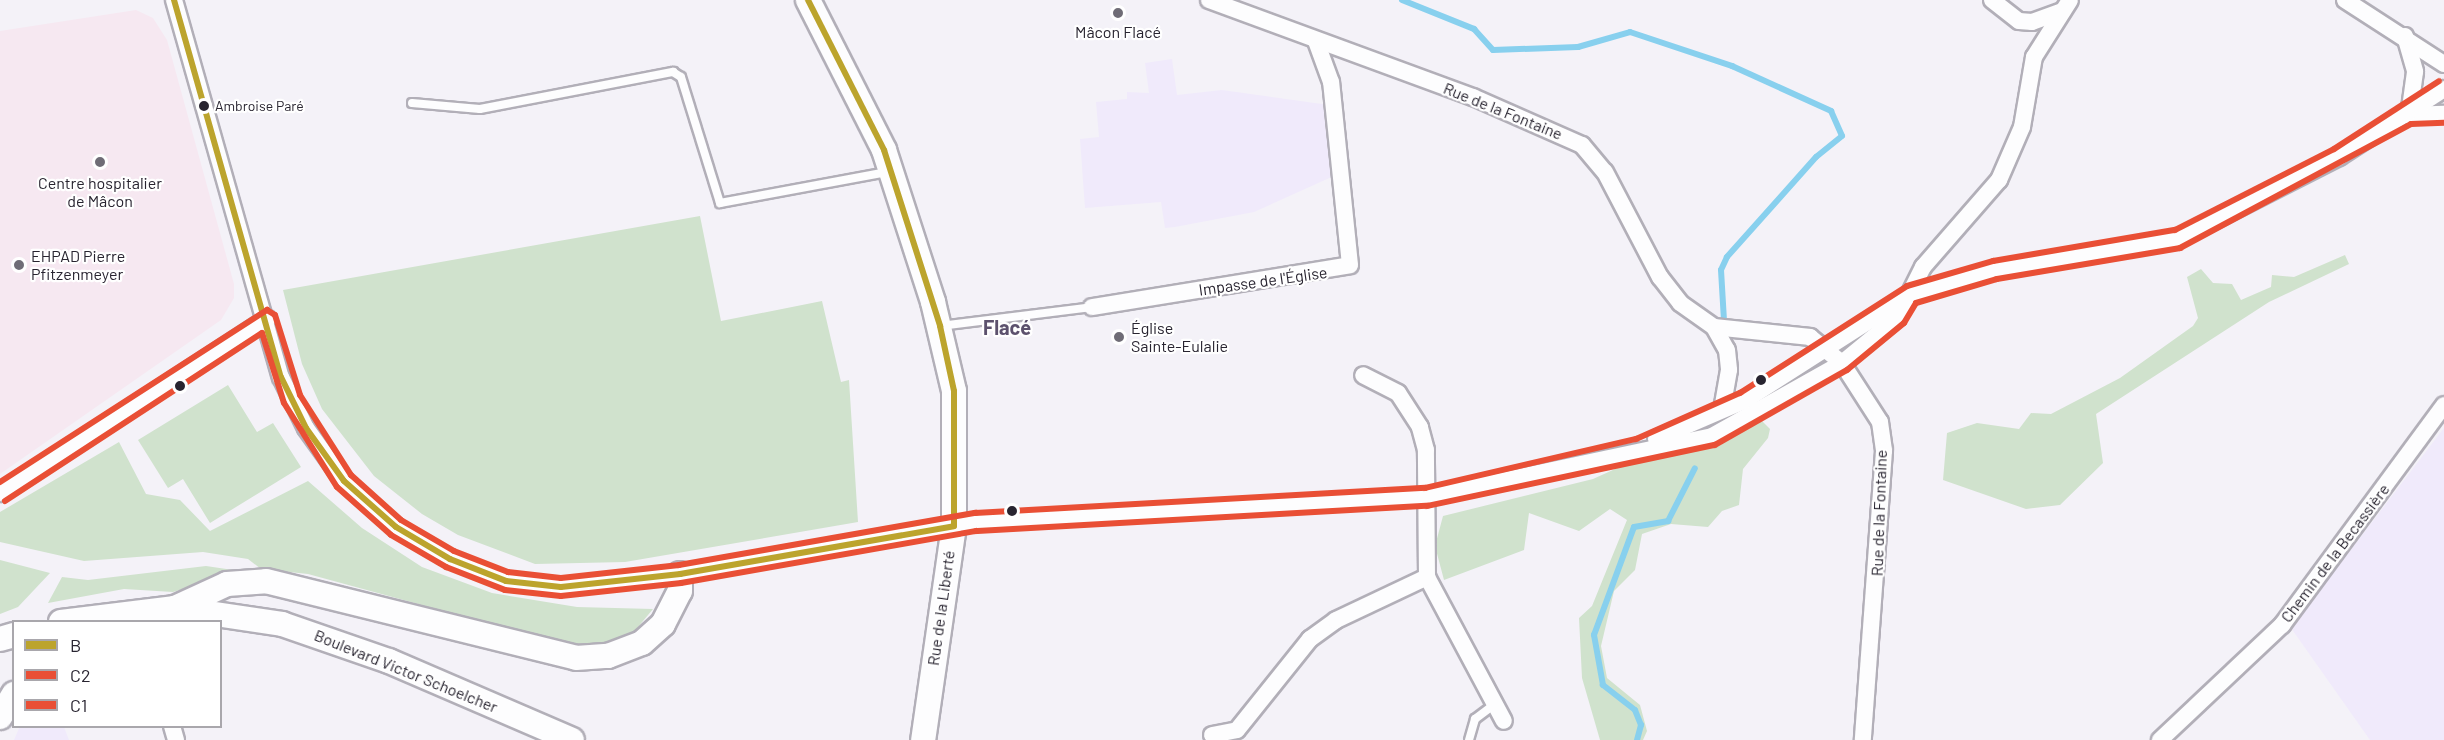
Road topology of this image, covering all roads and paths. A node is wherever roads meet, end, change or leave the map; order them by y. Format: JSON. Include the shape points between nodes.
{"nodes":[{"id":1,"x":174,"y":0,"type":"edge"},
{"id":2,"x":808,"y":0,"type":"edge"},
{"id":3,"x":1209,"y":0,"type":"edge"},
{"id":4,"x":1992,"y":0,"type":"edge"},
{"id":5,"x":2345,"y":0,"type":"edge"},
{"id":6,"x":2066,"y":5,"type":"edge"},
{"id":7,"x":2405,"y":36,"type":"junction"},
{"id":8,"x":1316,"y":41,"type":"junction"},
{"id":9,"x":2444,"y":47,"type":"edge"},
{"id":10,"x":2427,"y":52,"type":"junction"},
{"id":11,"x":2444,"y":64,"type":"edge"},
{"id":12,"x":2444,"y":89,"type":"edge"},
{"id":13,"x":412,"y":103,"type":"dead end"},
{"id":14,"x":2444,"y":114,"type":"edge"},
{"id":15,"x":2409,"y":115,"type":"junction"},
{"id":16,"x":891,"y":171,"type":"junction"},
{"id":17,"x":1910,"y":295,"type":"junction"},
{"id":18,"x":1092,"y":306,"type":"joint"},
{"id":19,"x":267,"y":319,"type":"junction"},
{"id":20,"x":940,"y":326,"type":"junction"},
{"id":21,"x":1714,"y":327,"type":"junction"},
{"id":22,"x":1824,"y":346,"type":"junction"},
{"id":23,"x":1842,"y":363,"type":"junction"},
{"id":24,"x":1363,"y":375,"type":"dead end"},
{"id":25,"x":2444,"y":405,"type":"edge"},
{"id":26,"x":1722,"y":409,"type":"junction"},
{"id":27,"x":1639,"y":448,"type":"junction"},
{"id":28,"x":0,"y":493,"type":"edge"},
{"id":29,"x":1426,"y":497,"type":"junction"},
{"id":30,"x":954,"y":526,"type":"junction"},
{"id":31,"x":680,"y":574,"type":"junction"},
{"id":32,"x":1427,"y":577,"type":"junction"},
{"id":33,"x":175,"y":608,"type":"junction"},
{"id":34,"x":89,"y":619,"type":"edge"},
{"id":35,"x":389,"y":662,"type":"junction"},
{"id":36,"x":12,"y":697,"type":"edge"},
{"id":37,"x":1495,"y":704,"type":"junction"},
{"id":38,"x":0,"y":717,"type":"edge"},
{"id":39,"x":1504,"y":721,"type":"dead end"},
{"id":40,"x":1212,"y":735,"type":"dead end"},
{"id":41,"x":533,"y":740,"type":"edge"},
{"id":42,"x":572,"y":740,"type":"edge"},
{"id":43,"x":923,"y":740,"type":"edge"},
{"id":44,"x":1469,"y":740,"type":"edge"},
{"id":45,"x":1863,"y":740,"type":"edge"},
{"id":46,"x":2160,"y":740,"type":"edge"}],
"edges":[{"from":1,"to":19,"type":"street"},
{"from":2,"to":16,"type":"street","name":"Rue de la Liberté"},
{"from":3,"to":8,"type":"street","name":"Rue de la Fontaine"},
{"from":4,"to":6,"type":"street","via":[[2019,21],[2032,22]]},
{"from":5,"to":7,"type":"street"},
{"from":6,"to":17,"type":"street","via":[[2034,57],[2022,127],[1999,180],[1923,267]]},
{"from":7,"to":10,"type":"street"},
{"from":7,"to":15,"type":"street","via":[[2415,72]]},
{"from":8,"to":18,"type":"street","name":"Impasse de l'Église","via":[[1331,82],[1350,265]]},
{"from":8,"to":21,"type":"street","name":"Rue de la Fontaine","via":[[1473,97],[1582,145],[1605,172],[1659,276],[1680,303]]},
{"from":9,"to":10,"type":"street"},
{"from":10,"to":11,"type":"street"},
{"from":12,"to":15,"type":"street"},
{"from":13,"to":16,"type":"lane","via":[[480,108],[673,72],[681,77],[720,203]]},
{"from":14,"to":15,"type":"street"},
{"from":15,"to":17,"type":"street","via":[[2339,157],[2178,238],[1995,270]]},
{"from":16,"to":20,"type":"street","name":"Rue de la Liberté"},
{"from":17,"to":22,"type":"street"},
{"from":17,"to":23,"type":"street","via":[[1898,317]]},
{"from":18,"to":20,"type":"lane"},
{"from":19,"to":28,"type":"street"},
{"from":19,"to":31,"type":"street","via":[[281,377],[306,428],[344,481],[396,527],[450,559],[506,581],[561,587]]},
{"from":20,"to":30,"type":"street","name":"Rue de la Liberté","via":[[954,391]]},
{"from":21,"to":22,"type":"street","name":"Rue de la Fontaine","via":[[1810,337]]},
{"from":21,"to":26,"type":"street","name":"Rue de la Fontaine","via":[[1727,350],[1729,370]]},
{"from":22,"to":23,"type":"street","name":"Rue de la Fontaine"},
{"from":22,"to":26,"type":"street","via":[[1744,401]]},
{"from":23,"to":27,"type":"street","via":[[1712,436]]},
{"from":23,"to":45,"type":"street","name":"Rue de la Fontaine","via":[[1880,422],[1884,451]]},
{"from":24,"to":29,"type":"street","via":[[1391,388],[1412,408],[1426,450]]},
{"from":25,"to":46,"type":"street","name":"Chemin de la Becassière","via":[[2282,625]]},
{"from":26,"to":27,"type":"street"},
{"from":27,"to":29,"type":"street"},
{"from":29,"to":30,"type":"street","via":[[1041,516]]},
{"from":29,"to":32,"type":"street"},
{"from":30,"to":31,"type":"street"},
{"from":30,"to":43,"type":"street","name":"Rue de la Liberté"},
{"from":31,"to":33,"type":"street","via":[[680,591],[663,624],[642,643],[608,656],[576,658],[266,580],[227,584]]},
{"from":32,"to":37,"type":"street"},
{"from":32,"to":40,"type":"street","via":[[1328,626],[1310,639],[1237,729]]},
{"from":33,"to":34,"type":"street","name":"Boulevard Victor Schoelcher"},
{"from":33,"to":35,"type":"street","name":"Boulevard Victor Schoelcher","via":[[282,624]]},
{"from":35,"to":41,"type":"street"},
{"from":35,"to":42,"type":"street","name":"Boulevard Victor Schoelcher"},
{"from":36,"to":38,"type":"street"},
{"from":37,"to":39,"type":"street"},
{"from":37,"to":44,"type":"lane","via":[[1475,719]]}]}
